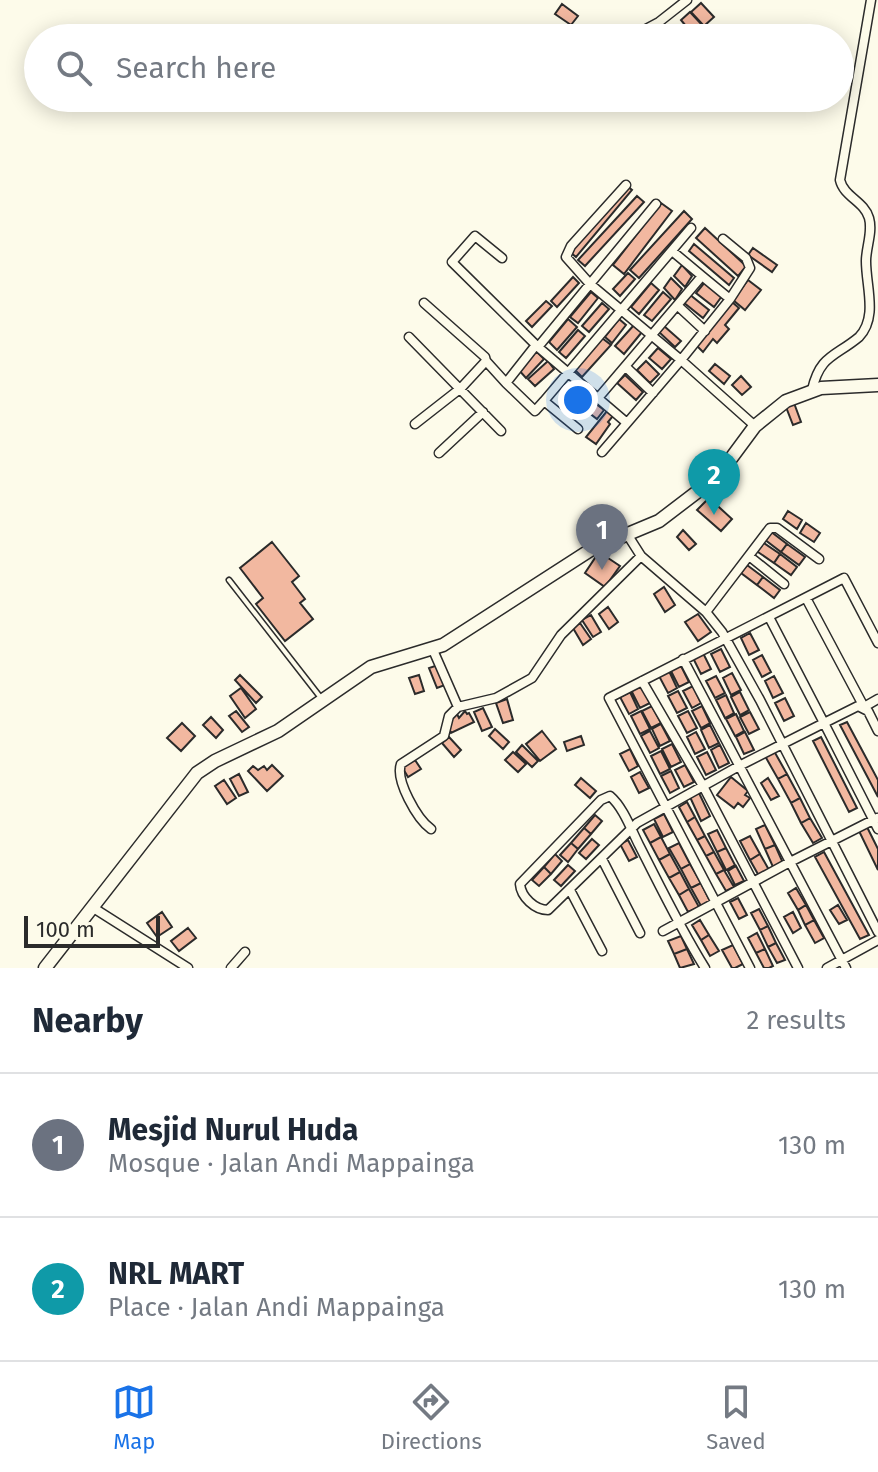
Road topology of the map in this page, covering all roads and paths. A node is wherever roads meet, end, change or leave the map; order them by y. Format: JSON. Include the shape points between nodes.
{"nodes":[{"id":1,"x":687,"y":0,"type":"edge"},
{"id":2,"x":871,"y":0,"type":"edge"},
{"id":3,"x":655,"y":24,"type":"edge"},
{"id":4,"x":854,"y":99,"type":"edge"},
{"id":5,"x":852,"y":112,"type":"edge"},
{"id":6,"x":626,"y":185,"type":"dead end"},
{"id":7,"x":656,"y":204,"type":"dead end"},
{"id":8,"x":691,"y":228,"type":"dead end"},
{"id":9,"x":723,"y":239,"type":"dead end"},
{"id":10,"x":672,"y":251,"type":"junction"},
{"id":11,"x":502,"y":258,"type":"dead end"},
{"id":12,"x":702,"y":276,"type":"junction"},
{"id":13,"x":590,"y":284,"type":"junction"},
{"id":14,"x":730,"y":299,"type":"junction"},
{"id":15,"x":424,"y":303,"type":"dead end"},
{"id":16,"x":678,"y":306,"type":"junction"},
{"id":17,"x":621,"y":311,"type":"junction"},
{"id":18,"x":705,"y":331,"type":"junction"},
{"id":19,"x":409,"y":337,"type":"dead end"},
{"id":20,"x":651,"y":337,"type":"junction"},
{"id":21,"x":537,"y":346,"type":"junction"},
{"id":22,"x":681,"y":360,"type":"junction"},
{"id":23,"x":486,"y":361,"type":"junction"},
{"id":24,"x":626,"y":367,"type":"junction"},
{"id":25,"x":569,"y":372,"type":"junction"},
{"id":26,"x":506,"y":383,"type":"junction"},
{"id":27,"x":878,"y":385,"type":"edge"},
{"id":28,"x":461,"y":388,"type":"junction"},
{"id":29,"x":812,"y":390,"type":"junction"},
{"id":30,"x":653,"y":393,"type":"junction"},
{"id":31,"x":599,"y":397,"type":"junction"},
{"id":32,"x":544,"y":401,"type":"junction"},
{"id":33,"x":483,"y":412,"type":"junction"},
{"id":34,"x":627,"y":423,"type":"junction"},
{"id":35,"x":415,"y":424,"type":"dead end"},
{"id":36,"x":755,"y":426,"type":"junction"},
{"id":37,"x":578,"y":429,"type":"dead end"},
{"id":38,"x":501,"y":431,"type":"dead end"},
{"id":39,"x":602,"y":452,"type":"dead end"},
{"id":40,"x":439,"y":453,"type":"dead end"},
{"id":41,"x":627,"y":534,"type":"junction"},
{"id":42,"x":641,"y":556,"type":"junction"},
{"id":43,"x":749,"y":556,"type":"junction"},
{"id":44,"x":819,"y":559,"type":"dead end"},
{"id":45,"x":229,"y":580,"type":"dead end"},
{"id":46,"x":784,"y":584,"type":"dead end"},
{"id":47,"x":806,"y":598,"type":"junction"},
{"id":48,"x":706,"y":612,"type":"junction"},
{"id":49,"x":769,"y":617,"type":"junction"},
{"id":50,"x":726,"y":639,"type":"junction"},
{"id":51,"x":878,"y":643,"type":"edge"},
{"id":52,"x":433,"y":650,"type":"junction"},
{"id":53,"x":683,"y":659,"type":"junction"},
{"id":54,"x":642,"y":681,"type":"junction"},
{"id":55,"x":878,"y":699,"type":"edge"},
{"id":56,"x":322,"y":700,"type":"junction"},
{"id":57,"x":458,"y":707,"type":"junction"},
{"id":58,"x":864,"y":707,"type":"junction"},
{"id":59,"x":824,"y":723,"type":"junction"},
{"id":60,"x":878,"y":731,"type":"edge"},
{"id":61,"x":782,"y":744,"type":"junction"},
{"id":62,"x":739,"y":766,"type":"junction"},
{"id":63,"x":703,"y":786,"type":"junction"},
{"id":64,"x":666,"y":806,"type":"junction"},
{"id":65,"x":876,"y":819,"type":"edge"},
{"id":66,"x":431,"y":829,"type":"dead end"},
{"id":67,"x":631,"y":829,"type":"junction"},
{"id":68,"x":878,"y":829,"type":"edge"},
{"id":69,"x":831,"y":842,"type":"junction"},
{"id":70,"x":602,"y":859,"type":"junction"},
{"id":71,"x":790,"y":862,"type":"junction"},
{"id":72,"x":753,"y":883,"type":"junction"},
{"id":73,"x":570,"y":890,"type":"junction"},
{"id":74,"x":717,"y":903,"type":"junction"},
{"id":75,"x":92,"y":907,"type":"junction"},
{"id":76,"x":679,"y":923,"type":"junction"},
{"id":77,"x":663,"y":931,"type":"dead end"},
{"id":78,"x":878,"y":932,"type":"edge"},
{"id":79,"x":640,"y":933,"type":"dead end"},
{"id":80,"x":878,"y":940,"type":"edge"},
{"id":81,"x":602,"y":951,"type":"dead end"},
{"id":82,"x":245,"y":952,"type":"dead end"},
{"id":83,"x":844,"y":964,"type":"edge"},
{"id":84,"x":45,"y":968,"type":"edge"},
{"id":85,"x":188,"y":968,"type":"edge"},
{"id":86,"x":231,"y":968,"type":"edge"},
{"id":87,"x":705,"y":968,"type":"edge"},
{"id":88,"x":750,"y":968,"type":"edge"},
{"id":89,"x":798,"y":968,"type":"edge"},
{"id":90,"x":827,"y":968,"type":"edge"}],
"edges":[{"from":1,"to":3,"type":"street"},
{"from":2,"to":4,"type":"street"},
{"from":5,"to":29,"type":"street","via":[[840,180],[870,223],[866,264],[872,306],[865,330],[824,361]]},
{"from":6,"to":13,"type":"street","via":[[567,252],[568,262]]},
{"from":7,"to":13,"type":"street"},
{"from":8,"to":10,"type":"street"},
{"from":9,"to":14,"type":"street","via":[[750,268]]},
{"from":10,"to":12,"type":"street"},
{"from":10,"to":17,"type":"street"},
{"from":11,"to":21,"type":"street","via":[[475,236],[452,262]]},
{"from":12,"to":14,"type":"street"},
{"from":12,"to":16,"type":"street"},
{"from":13,"to":17,"type":"street"},
{"from":13,"to":21,"type":"street"},
{"from":14,"to":18,"type":"street"},
{"from":15,"to":23,"type":"street"},
{"from":16,"to":18,"type":"street"},
{"from":16,"to":20,"type":"street"},
{"from":17,"to":20,"type":"street"},
{"from":17,"to":25,"type":"street"},
{"from":18,"to":22,"type":"street"},
{"from":19,"to":28,"type":"street"},
{"from":20,"to":22,"type":"street"},
{"from":20,"to":24,"type":"street"},
{"from":21,"to":25,"type":"street"},
{"from":21,"to":26,"type":"street"},
{"from":22,"to":30,"type":"street"},
{"from":22,"to":36,"type":"street"},
{"from":23,"to":26,"type":"street"},
{"from":23,"to":28,"type":"street"},
{"from":24,"to":30,"type":"street"},
{"from":24,"to":31,"type":"street"},
{"from":25,"to":31,"type":"street"},
{"from":25,"to":32,"type":"street"},
{"from":26,"to":32,"type":"street","via":[[535,411]]},
{"from":27,"to":29,"type":"main road"},
{"from":28,"to":33,"type":"street"},
{"from":28,"to":35,"type":"street"},
{"from":29,"to":36,"type":"main road","via":[[786,401]]},
{"from":30,"to":34,"type":"street"},
{"from":31,"to":34,"type":"street"},
{"from":32,"to":37,"type":"street"},
{"from":33,"to":38,"type":"street"},
{"from":33,"to":40,"type":"street"},
{"from":34,"to":39,"type":"street"},
{"from":36,"to":41,"type":"main road","via":[[707,486],[659,521]]},
{"from":41,"to":42,"type":"street"},
{"from":41,"to":52,"type":"main road","via":[[592,549]]},
{"from":42,"to":48,"type":"street"},
{"from":42,"to":57,"type":"street","via":[[561,635],[532,678],[496,698]]},
{"from":43,"to":44,"type":"street","via":[[774,527]]},
{"from":43,"to":46,"type":"street"},
{"from":43,"to":48,"type":"street"},
{"from":45,"to":56,"type":"lane"},
{"from":47,"to":49,"type":"street"},
{"from":47,"to":51,"type":"street","via":[[844,578]]},
{"from":47,"to":58,"type":"street"},
{"from":48,"to":50,"type":"street"},
{"from":49,"to":50,"type":"street"},
{"from":49,"to":59,"type":"street"},
{"from":50,"to":53,"type":"street"},
{"from":50,"to":61,"type":"street"},
{"from":52,"to":56,"type":"main road","via":[[377,664]]},
{"from":52,"to":57,"type":"street"},
{"from":53,"to":54,"type":"street"},
{"from":53,"to":62,"type":"street"},
{"from":54,"to":63,"type":"street"},
{"from":54,"to":64,"type":"street","via":[[609,698]]},
{"from":55,"to":58,"type":"street"},
{"from":56,"to":75,"type":"main road","via":[[271,735],[197,773]]},
{"from":57,"to":66,"type":"street","via":[[449,716],[444,736],[399,769],[420,819]]},
{"from":58,"to":59,"type":"street"},
{"from":58,"to":60,"type":"street"},
{"from":59,"to":61,"type":"street"},
{"from":59,"to":65,"type":"street"},
{"from":61,"to":62,"type":"street"},
{"from":61,"to":69,"type":"street"},
{"from":62,"to":63,"type":"street"},
{"from":62,"to":71,"type":"street"},
{"from":63,"to":64,"type":"street"},
{"from":63,"to":72,"type":"street"},
{"from":64,"to":67,"type":"street"},
{"from":64,"to":74,"type":"street"},
{"from":65,"to":68,"type":"street"},
{"from":65,"to":69,"type":"street"},
{"from":67,"to":70,"type":"street"},
{"from":67,"to":73,"type":"street","via":[[607,796],[520,885],[544,911]]},
{"from":67,"to":76,"type":"street"},
{"from":69,"to":71,"type":"street"},
{"from":69,"to":78,"type":"street"},
{"from":70,"to":73,"type":"street"},
{"from":70,"to":79,"type":"street"},
{"from":71,"to":72,"type":"street"},
{"from":71,"to":83,"type":"street"},
{"from":72,"to":74,"type":"street"},
{"from":72,"to":89,"type":"street"},
{"from":73,"to":81,"type":"street"},
{"from":74,"to":76,"type":"street"},
{"from":74,"to":88,"type":"street"},
{"from":75,"to":84,"type":"main road"},
{"from":75,"to":85,"type":"street"},
{"from":76,"to":77,"type":"street"},
{"from":76,"to":87,"type":"street"},
{"from":80,"to":83,"type":"street"},
{"from":82,"to":86,"type":"street"},
{"from":83,"to":90,"type":"street"}]}
